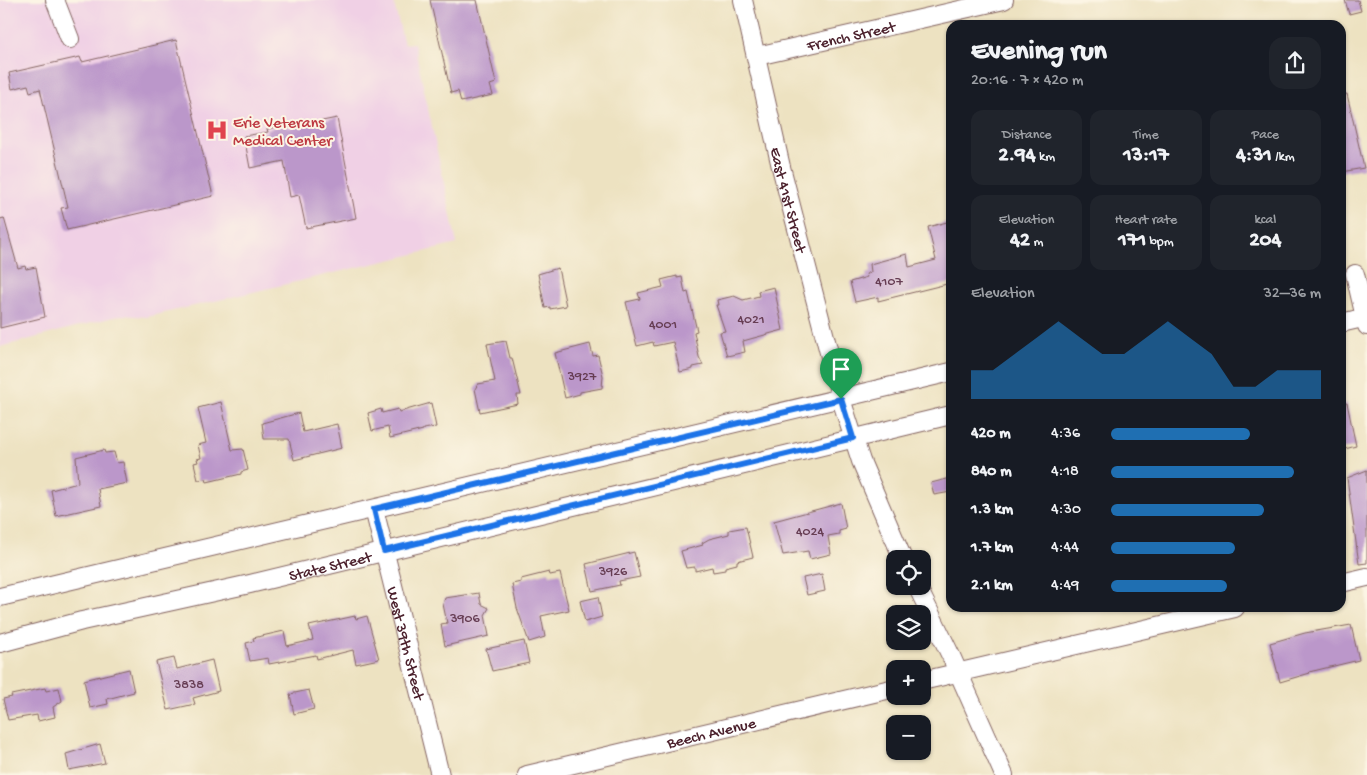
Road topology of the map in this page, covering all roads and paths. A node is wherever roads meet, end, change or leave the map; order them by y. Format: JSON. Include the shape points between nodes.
{"nodes":[{"id":1,"x":55,"y":0,"type":"edge"},
{"id":2,"x":744,"y":0,"type":"edge"},
{"id":3,"x":1004,"y":0,"type":"edge"},
{"id":4,"x":984,"y":2,"type":"edge"},
{"id":5,"x":70,"y":39,"type":"dead end"},
{"id":6,"x":757,"y":56,"type":"junction"},
{"id":7,"x":1355,"y":274,"type":"edge"},
{"id":8,"x":1366,"y":320,"type":"edge"},
{"id":9,"x":1346,"y":322,"type":"edge"},
{"id":10,"x":946,"y":373,"type":"edge"},
{"id":11,"x":841,"y":399,"type":"junction"},
{"id":12,"x":946,"y":416,"type":"edge"},
{"id":13,"x":853,"y":438,"type":"junction"},
{"id":14,"x":374,"y":509,"type":"junction"},
{"id":15,"x":899,"y":550,"type":"edge"},
{"id":16,"x":384,"y":551,"type":"junction"},
{"id":17,"x":1367,"y":577,"type":"edge"},
{"id":18,"x":1346,"y":582,"type":"edge"},
{"id":19,"x":921,"y":595,"type":"edge"},
{"id":20,"x":0,"y":597,"type":"edge"},
{"id":21,"x":1218,"y":612,"type":"edge"},
{"id":22,"x":0,"y":643,"type":"edge"},
{"id":23,"x":957,"y":672,"type":"junction"},
{"id":24,"x":931,"y":679,"type":"edge"},
{"id":25,"x":886,"y":690,"type":"edge"},
{"id":26,"x":440,"y":775,"type":"edge"},
{"id":27,"x":527,"y":775,"type":"edge"},
{"id":28,"x":1004,"y":775,"type":"edge"}],
"edges":[{"from":1,"to":5,"type":"street"},
{"from":2,"to":6,"type":"street","name":"East 41st Street"},
{"from":3,"to":4,"type":"street","name":"French Street"},
{"from":4,"to":6,"type":"street","name":"French Street"},
{"from":6,"to":11,"type":"street","name":"East 41st Street","via":[[781,167]]},
{"from":7,"to":8,"type":"street"},
{"from":8,"to":9,"type":"street"},
{"from":10,"to":11,"type":"street"},
{"from":11,"to":13,"type":"street","name":"East 41st Street"},
{"from":11,"to":14,"type":"street"},
{"from":12,"to":13,"type":"street","name":"State Street"},
{"from":13,"to":15,"type":"street","name":"East 41st Street"},
{"from":13,"to":16,"type":"street","name":"State Street"},
{"from":14,"to":16,"type":"street","name":"West 39th Street"},
{"from":14,"to":20,"type":"street"},
{"from":16,"to":22,"type":"street","name":"State Street"},
{"from":16,"to":26,"type":"street","name":"West 39th Street"},
{"from":17,"to":18,"type":"street"},
{"from":19,"to":23,"type":"street"},
{"from":21,"to":23,"type":"street"},
{"from":23,"to":24,"type":"street"},
{"from":23,"to":28,"type":"street"},
{"from":25,"to":27,"type":"street","name":"Beech Avenue"}]}
